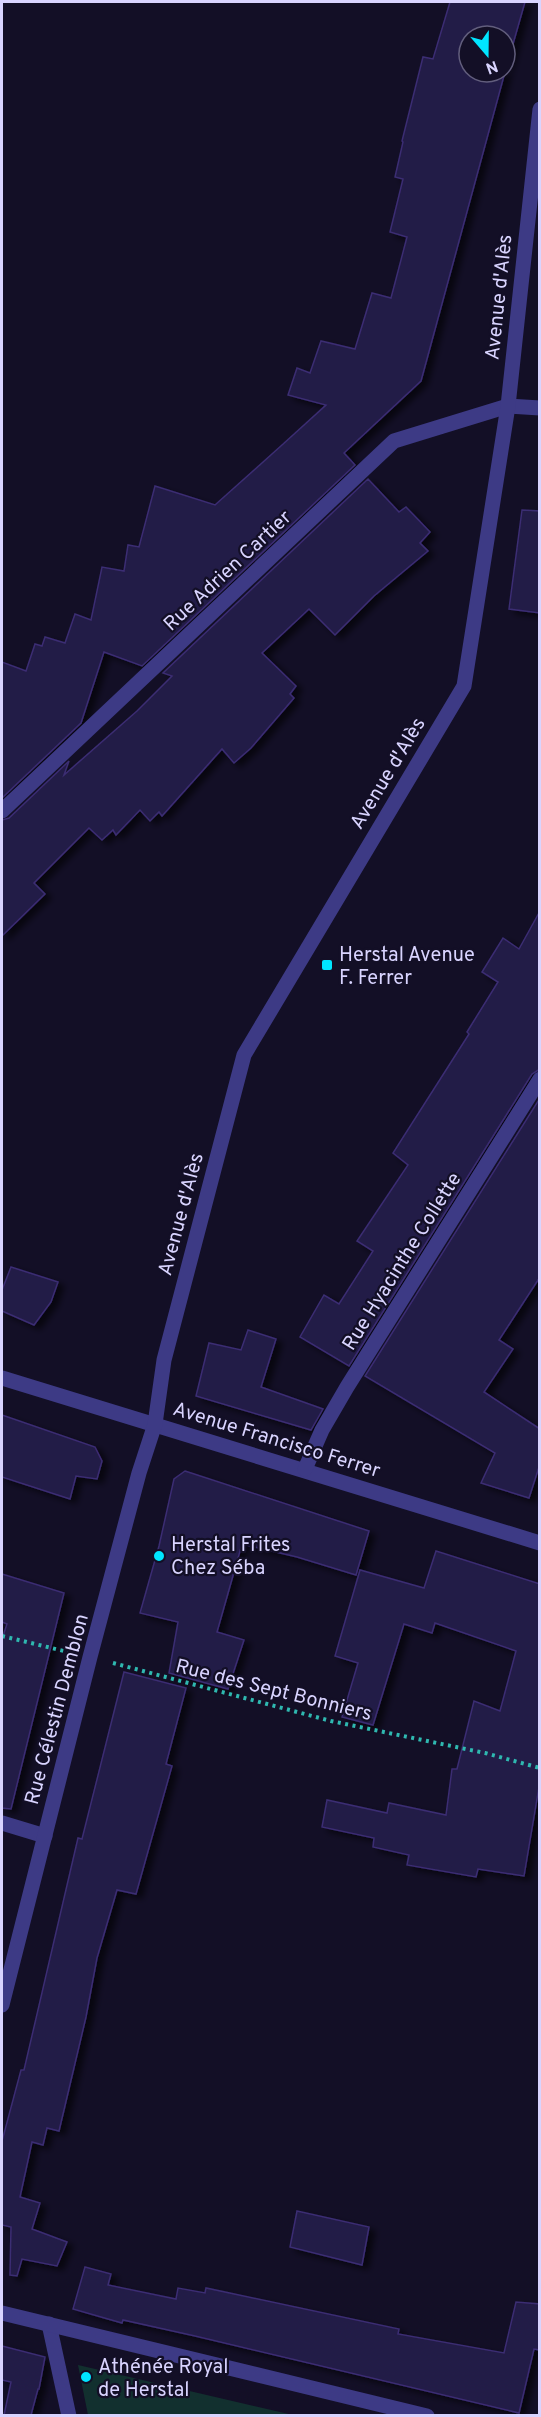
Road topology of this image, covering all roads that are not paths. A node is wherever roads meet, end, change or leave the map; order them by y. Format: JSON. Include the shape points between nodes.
{"nodes":[{"id":1,"x":540,"y":109,"type":"edge"},
{"id":2,"x":508,"y":406,"type":"junction"},
{"id":3,"x":540,"y":408,"type":"edge"},
{"id":4,"x":2,"y":811,"type":"edge"},
{"id":5,"x":540,"y":1079,"type":"edge"},
{"id":6,"x":2,"y":1378,"type":"edge"},
{"id":7,"x":155,"y":1424,"type":"junction"},
{"id":8,"x":305,"y":1469,"type":"junction"},
{"id":9,"x":540,"y":1542,"type":"edge"},
{"id":10,"x":2,"y":1823,"type":"edge"},
{"id":11,"x":45,"y":1836,"type":"junction"},
{"id":12,"x":2,"y":2005,"type":"edge"},
{"id":13,"x":2,"y":2313,"type":"edge"},
{"id":14,"x":49,"y":2324,"type":"junction"},
{"id":15,"x":69,"y":2415,"type":"edge"},
{"id":16,"x":427,"y":2415,"type":"edge"}],
"edges":[{"from":1,"to":2,"type":"street","name":"Avenue d'Alès"},
{"from":2,"to":3,"type":"street"},
{"from":2,"to":4,"type":"street","name":"Rue Adrien Cartier","via":[[394,441]]},
{"from":2,"to":7,"type":"street","name":"Avenue d'Alès","via":[[464,686],[244,1055],[164,1360]]},
{"from":5,"to":8,"type":"street","name":"Rue Hyacinthe Collette","via":[[347,1387]]},
{"from":6,"to":7,"type":"street","name":"Avenue Francisco Ferrer"},
{"from":7,"to":8,"type":"street","name":"Avenue Francisco Ferrer"},
{"from":7,"to":11,"type":"street","name":"Rue Célestin Demblon"},
{"from":8,"to":9,"type":"street","name":"Avenue Francisco Ferrer"},
{"from":10,"to":11,"type":"street"},
{"from":11,"to":12,"type":"street","name":"Rue Célestin Demblon"},
{"from":13,"to":14,"type":"street"},
{"from":14,"to":15,"type":"street"},
{"from":14,"to":16,"type":"street"}]}
